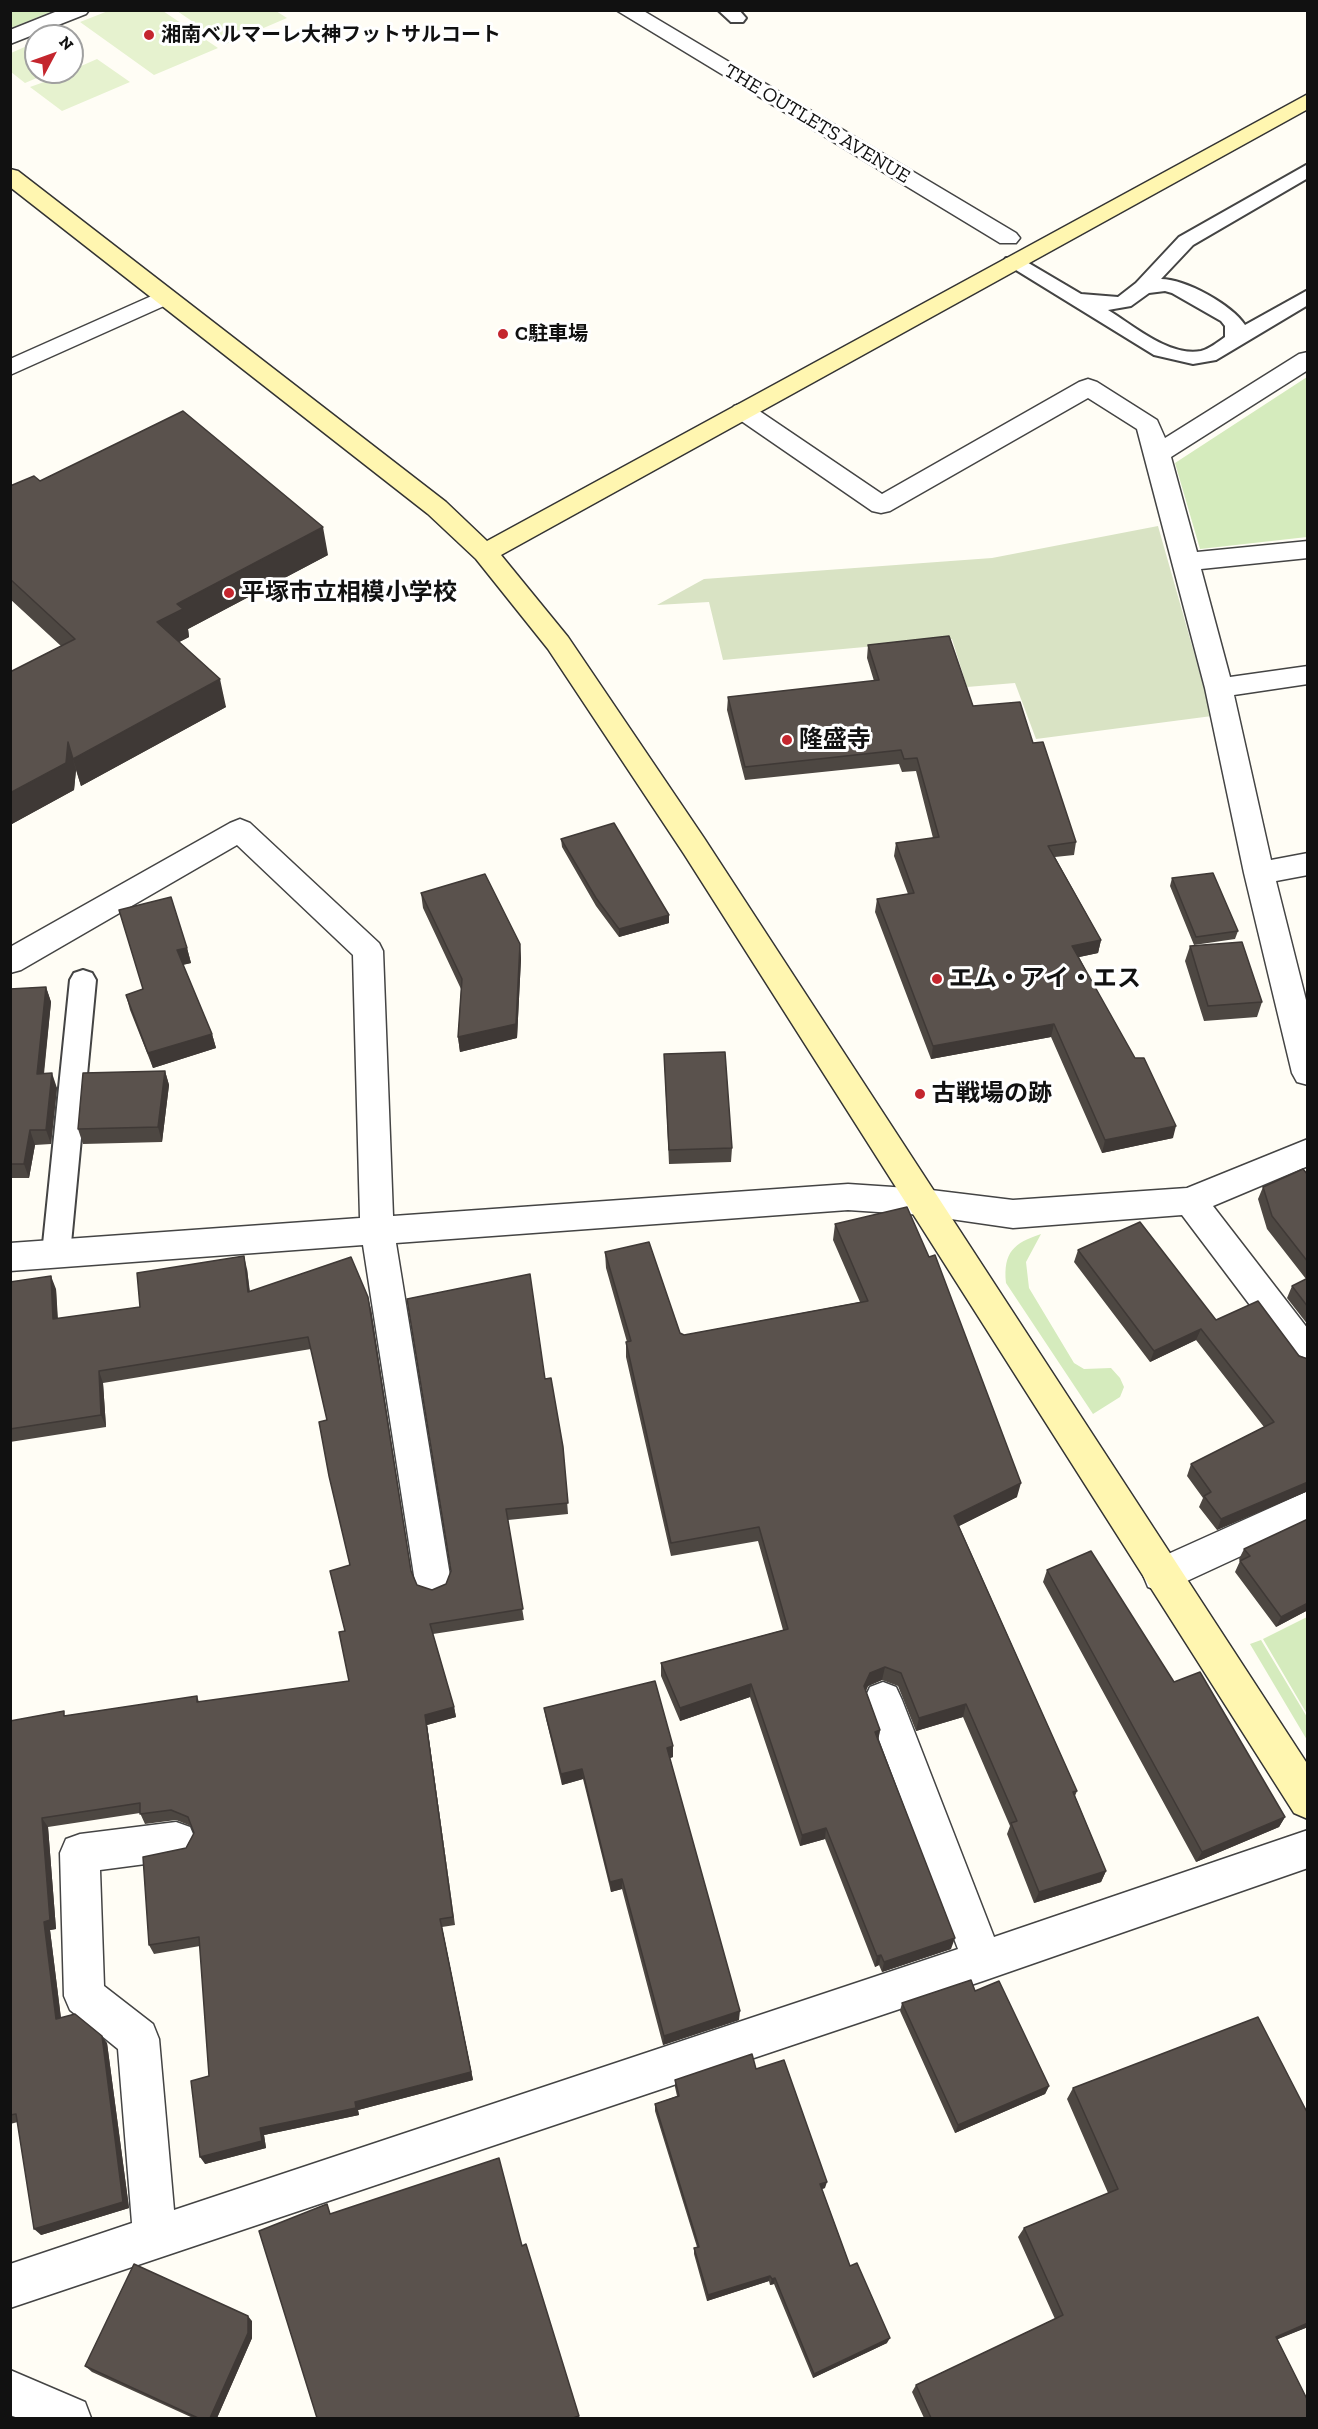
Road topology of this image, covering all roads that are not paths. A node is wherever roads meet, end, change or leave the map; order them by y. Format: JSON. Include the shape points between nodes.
{"nodes":[{"id":1,"x":79,"y":10,"type":"edge"},
{"id":2,"x":626,"y":10,"type":"edge"},
{"id":3,"x":10,"y":38,"type":"edge"},
{"id":4,"x":1308,"y":100,"type":"edge"},
{"id":5,"x":1308,"y":170,"type":"edge"},
{"id":6,"x":10,"y":176,"type":"edge"},
{"id":7,"x":1011,"y":250,"type":"junction"},
{"id":8,"x":1143,"y":287,"type":"junction"},
{"id":9,"x":1308,"y":296,"type":"edge"},
{"id":10,"x":165,"y":297,"type":"junction"},
{"id":11,"x":1075,"y":299,"type":"junction"},
{"id":12,"x":1236,"y":339,"type":"junction"},
{"id":13,"x":1308,"y":359,"type":"edge"},
{"id":14,"x":10,"y":368,"type":"edge"},
{"id":15,"x":743,"y":411,"type":"junction"},
{"id":16,"x":1158,"y":454,"type":"junction"},
{"id":17,"x":1308,"y":549,"type":"edge"},
{"id":18,"x":484,"y":553,"type":"junction"},
{"id":19,"x":1184,"y":562,"type":"junction"},
{"id":20,"x":1308,"y":675,"type":"edge"},
{"id":21,"x":1219,"y":688,"type":"junction"},
{"id":22,"x":1308,"y":864,"type":"edge"},
{"id":23,"x":1259,"y":873,"type":"junction"},
{"id":24,"x":10,"y":962,"type":"edge"},
{"id":25,"x":83,"y":980,"type":"dead end"},
{"id":26,"x":1308,"y":1073,"type":"edge"},
{"id":27,"x":1308,"y":1152,"type":"edge"},
{"id":28,"x":1190,"y":1201,"type":"junction"},
{"id":29,"x":923,"y":1202,"type":"junction"},
{"id":30,"x":377,"y":1231,"type":"junction"},
{"id":31,"x":56,"y":1254,"type":"junction"},
{"id":32,"x":10,"y":1257,"type":"edge"},
{"id":33,"x":1308,"y":1356,"type":"edge"},
{"id":34,"x":1308,"y":1507,"type":"edge"},
{"id":35,"x":1161,"y":1575,"type":"junction"},
{"id":36,"x":433,"y":1582,"type":"dead end"},
{"id":37,"x":883,"y":1700,"type":"dead end"},
{"id":38,"x":1308,"y":1800,"type":"edge"},
{"id":39,"x":176,"y":1841,"type":"dead end"},
{"id":40,"x":1308,"y":1849,"type":"edge"},
{"id":41,"x":983,"y":1961,"type":"junction"},
{"id":42,"x":155,"y":2238,"type":"junction"},
{"id":43,"x":10,"y":2286,"type":"edge"},
{"id":44,"x":10,"y":2392,"type":"edge"},
{"id":45,"x":69,"y":2418,"type":"edge"}],
"edges":[{"from":1,"to":3,"type":"street"},
{"from":2,"to":7,"type":"street","name":"THE OUTLETS AVENUE"},
{"from":4,"to":7,"type":"street"},
{"from":5,"to":8,"type":"lane","via":[[1186,241]]},
{"from":6,"to":10,"type":"street"},
{"from":7,"to":11,"type":"lane"},
{"from":7,"to":15,"type":"street"},
{"from":8,"to":11,"type":"lane","via":[[1124,302]]},
{"from":8,"to":12,"type":"lane","via":[[1179,288],[1228,317],[1235,325]]},
{"from":9,"to":12,"type":"lane"},
{"from":10,"to":14,"type":"street"},
{"from":10,"to":18,"type":"street","via":[[437,508]]},
{"from":11,"to":12,"type":"lane","via":[[1161,351],[1176,356],[1209,356]]},
{"from":13,"to":16,"type":"street"},
{"from":15,"to":16,"type":"street","via":[[880,505],[1088,387],[1148,425]]},
{"from":15,"to":18,"type":"street"},
{"from":16,"to":19,"type":"street"},
{"from":17,"to":19,"type":"street"},
{"from":18,"to":29,"type":"street","via":[[558,643]]},
{"from":19,"to":21,"type":"street"},
{"from":20,"to":21,"type":"street"},
{"from":21,"to":23,"type":"street"},
{"from":22,"to":23,"type":"street"},
{"from":23,"to":26,"type":"street"},
{"from":24,"to":30,"type":"street","via":[[240,830],[368,951]]},
{"from":25,"to":31,"type":"lane"},
{"from":27,"to":28,"type":"street"},
{"from":28,"to":29,"type":"street","via":[[1013,1214]]},
{"from":28,"to":33,"type":"street"},
{"from":29,"to":30,"type":"street","via":[[848,1197]]},
{"from":29,"to":35,"type":"street"},
{"from":30,"to":31,"type":"street"},
{"from":30,"to":36,"type":"street"},
{"from":31,"to":32,"type":"street"},
{"from":34,"to":35,"type":"street"},
{"from":35,"to":38,"type":"street"},
{"from":37,"to":41,"type":"street"},
{"from":39,"to":42,"type":"street","via":[[80,1853],[84,1996],[138,2039]]},
{"from":40,"to":41,"type":"street"},
{"from":41,"to":42,"type":"street"},
{"from":42,"to":43,"type":"street"},
{"from":44,"to":45,"type":"street"}]}
